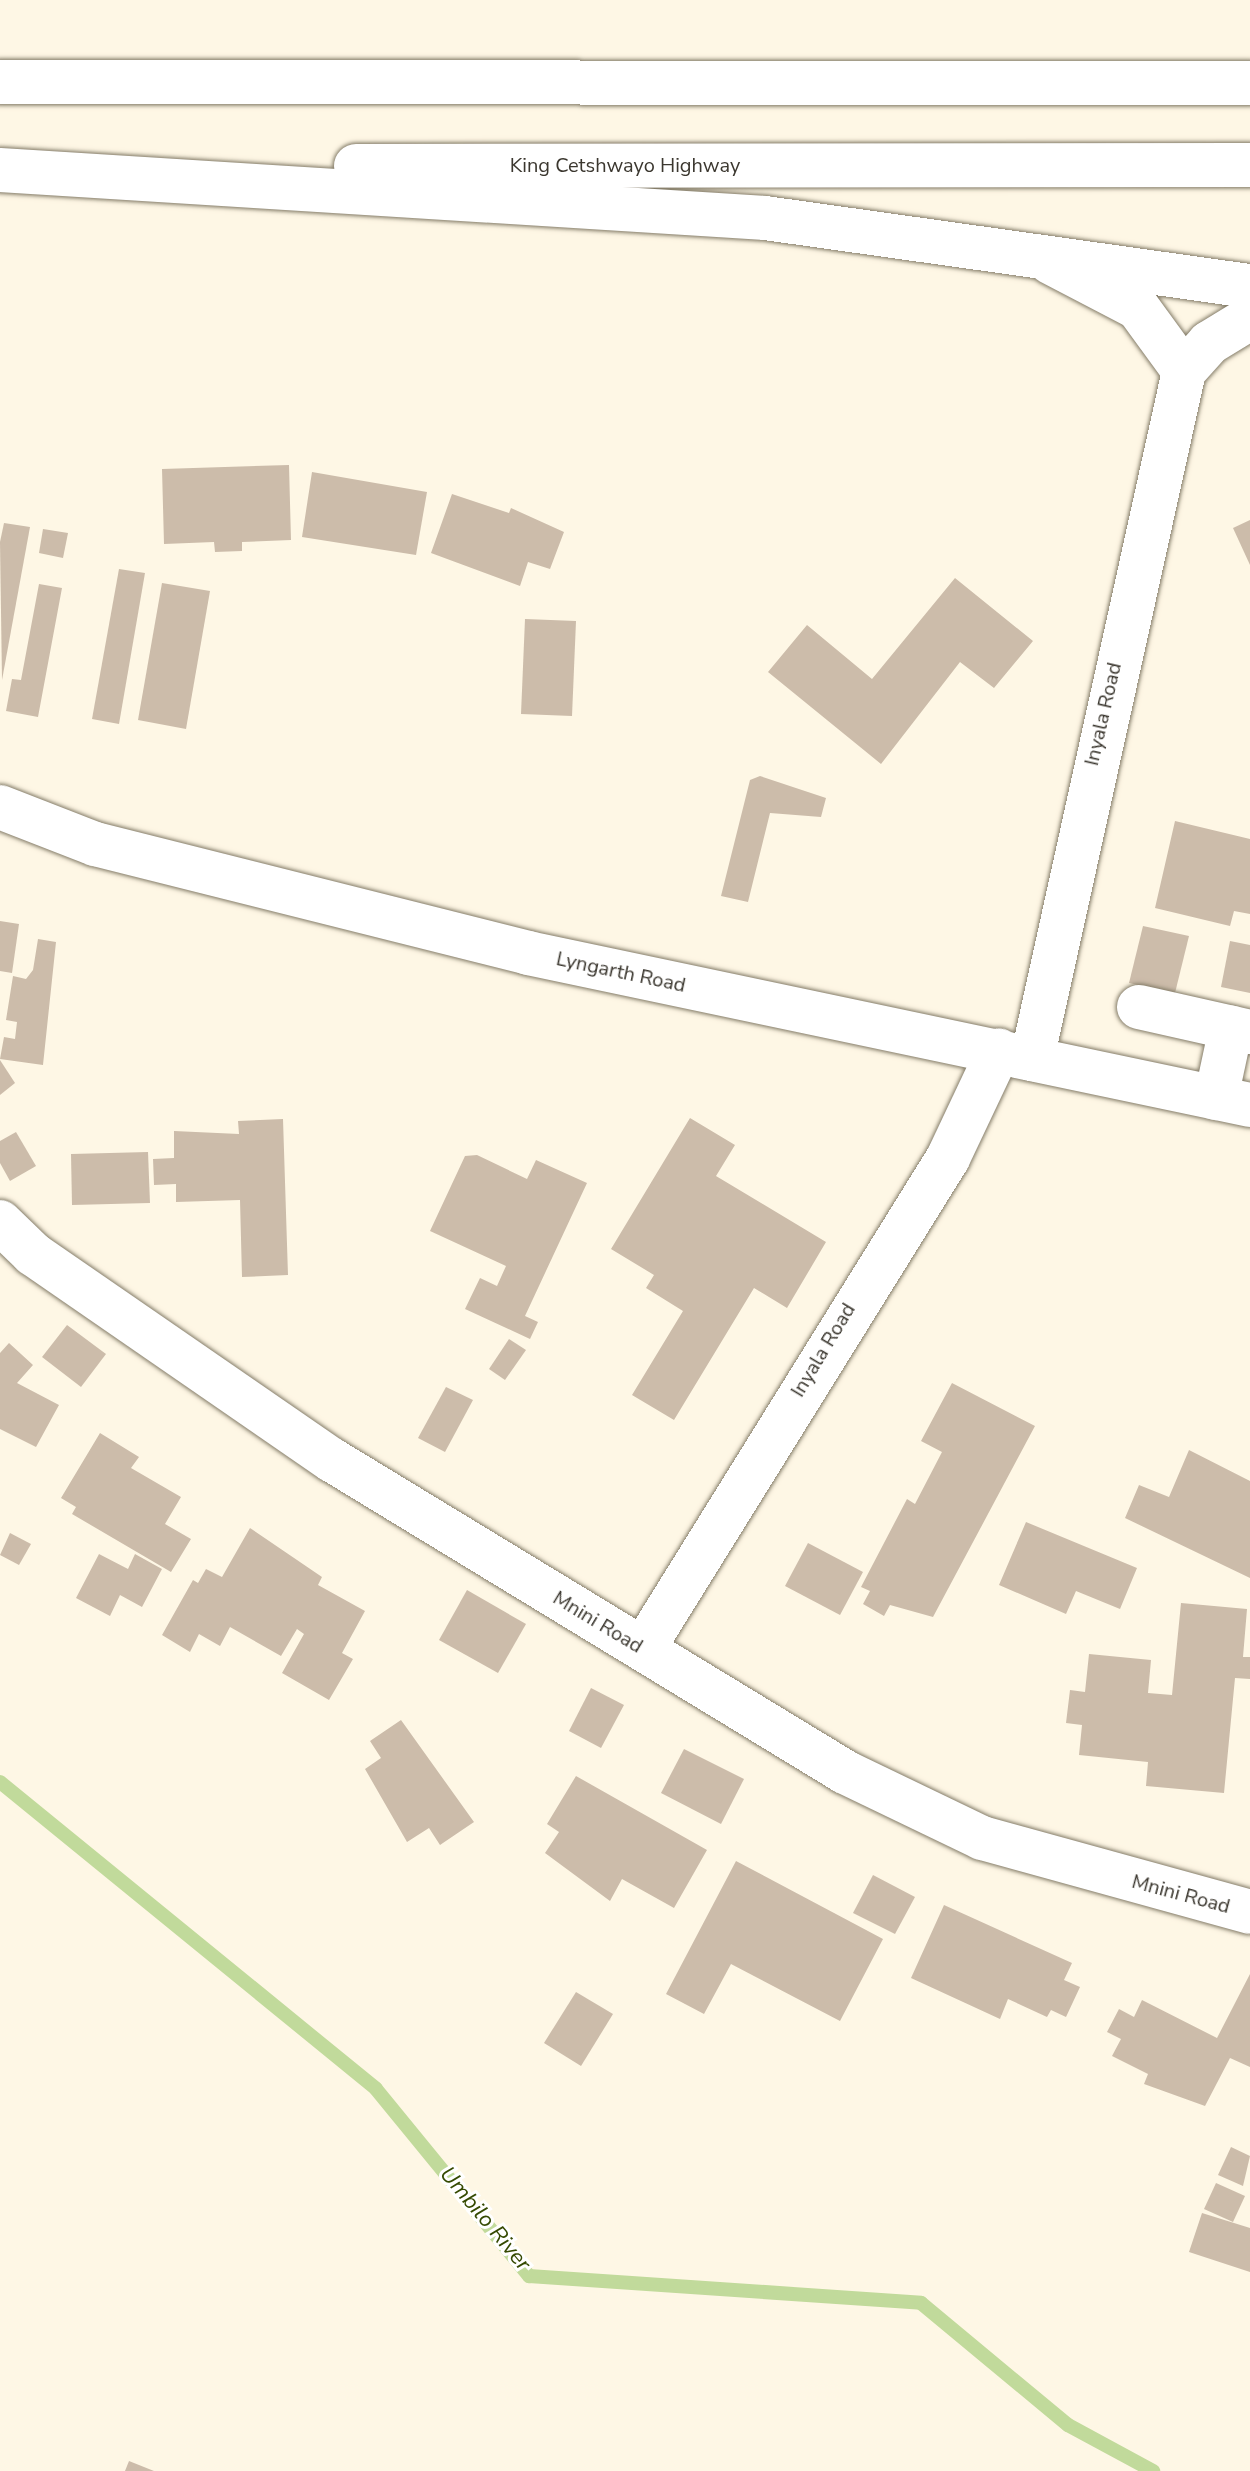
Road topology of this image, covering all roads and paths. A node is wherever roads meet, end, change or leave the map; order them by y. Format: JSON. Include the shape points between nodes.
{"nodes":[{"id":1,"x":1250,"y":64,"type":"edge"},
{"id":2,"x":0,"y":82,"type":"edge"},
{"id":3,"x":1009,"y":82,"type":"junction"},
{"id":4,"x":1250,"y":83,"type":"edge"},
{"id":5,"x":1250,"y":165,"type":"edge"},
{"id":6,"x":0,"y":169,"type":"edge"},
{"id":7,"x":1050,"y":262,"type":"junction"},
{"id":8,"x":1250,"y":286,"type":"edge"},
{"id":9,"x":1250,"y":318,"type":"edge"},
{"id":10,"x":1184,"y":371,"type":"junction"},
{"id":11,"x":0,"y":807,"type":"edge"},
{"id":12,"x":1139,"y":1007,"type":"dead end"},
{"id":13,"x":1241,"y":1030,"type":"edge"},
{"id":14,"x":1015,"y":1054,"type":"junction"},
{"id":15,"x":1233,"y":1101,"type":"edge"},
{"id":16,"x":0,"y":1222,"type":"edge"},
{"id":17,"x":643,"y":1649,"type":"junction"},
{"id":18,"x":1250,"y":1912,"type":"edge"}],
"edges":[{"from":1,"to":3,"type":"main road"},
{"from":2,"to":3,"type":"main road"},
{"from":3,"to":4,"type":"main road"},
{"from":5,"to":6,"type":"main road","name":"King Cetshwayo Highway"},
{"from":6,"to":7,"type":"main road","via":[[765,218]]},
{"from":7,"to":8,"type":"main road"},
{"from":7,"to":10,"type":"main road","via":[[1138,308]]},
{"from":9,"to":10,"type":"main road","via":[[1217,336]]},
{"from":10,"to":14,"type":"main road","name":"Inyala Road"},
{"from":11,"to":14,"type":"main road","name":"Lyngarth Road","via":[[95,844],[528,953]]},
{"from":12,"to":13,"type":"main road"},
{"from":13,"to":15,"type":"main road"},
{"from":14,"to":15,"type":"main road","name":"Lyngarth Road"},
{"from":14,"to":17,"type":"main road","name":"Inyala Road"},
{"from":16,"to":17,"type":"main road","name":"Mnini Road","via":[[33,1254],[332,1460]]},
{"from":17,"to":18,"type":"main road","name":"Mnini Road","via":[[940,1822],[1041,1857]]}]}
